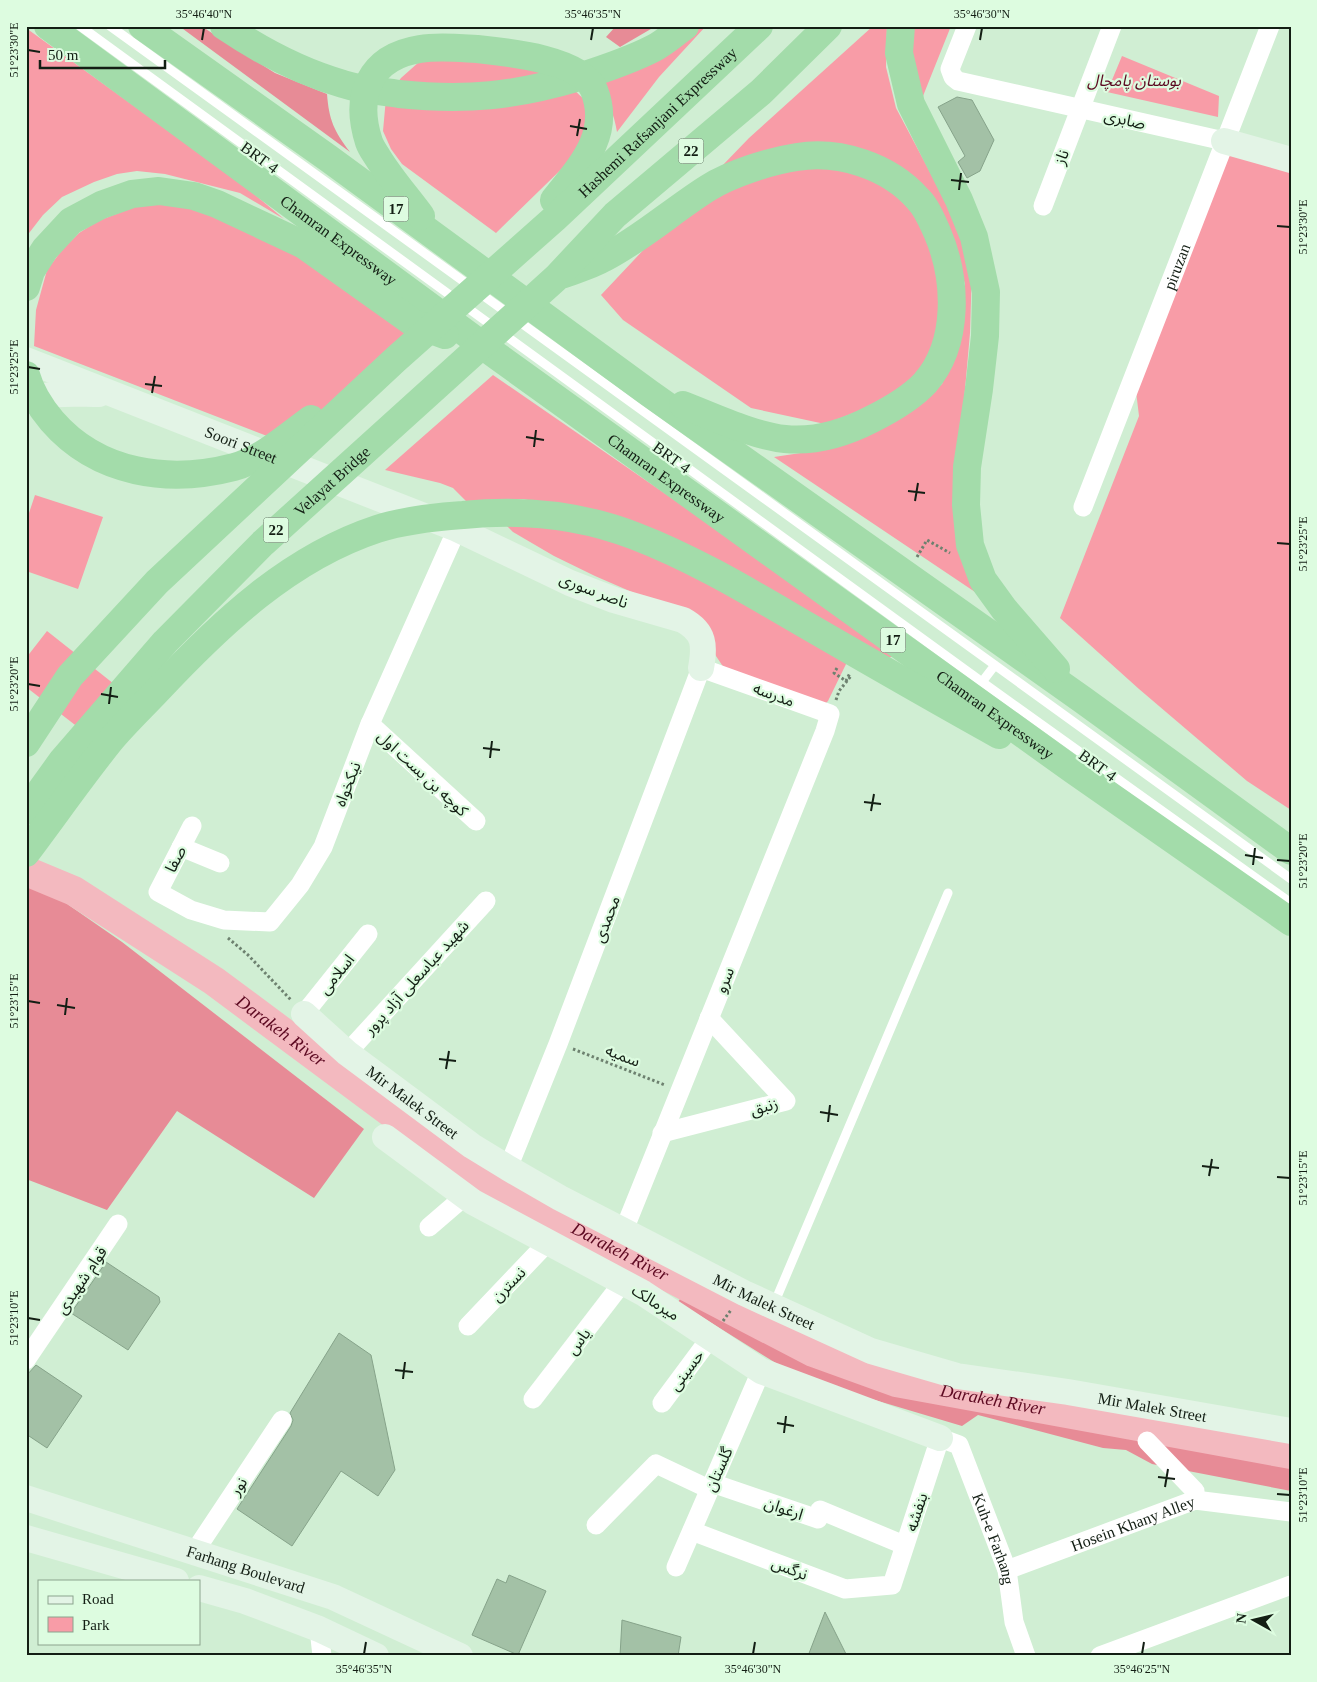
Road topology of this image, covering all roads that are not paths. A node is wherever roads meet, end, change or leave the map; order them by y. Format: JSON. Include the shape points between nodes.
{"nodes":[{"id":1,"x":48,"y":26,"type":"edge"},
{"id":2,"x":80,"y":26,"type":"edge"},
{"id":3,"x":110,"y":26,"type":"edge"},
{"id":4,"x":142,"y":26,"type":"edge"},
{"id":5,"x":224,"y":26,"type":"edge"},
{"id":6,"x":685,"y":26,"type":"edge"},
{"id":7,"x":759,"y":26,"type":"edge"},
{"id":8,"x":828,"y":26,"type":"edge"},
{"id":9,"x":901,"y":26,"type":"edge"},
{"id":10,"x":967,"y":26,"type":"edge"},
{"id":11,"x":1112,"y":26,"type":"edge"},
{"id":12,"x":1270,"y":26,"type":"edge"},
{"id":13,"x":1080,"y":108,"type":"junction"},
{"id":14,"x":1224,"y":142,"type":"junction"},
{"id":15,"x":1291,"y":160,"type":"edge"},
{"id":16,"x":1043,"y":206,"type":"dead end"},
{"id":17,"x":440,"y":242,"type":"junction"},
{"id":18,"x":507,"y":260,"type":"junction"},
{"id":19,"x":556,"y":278,"type":"junction"},
{"id":20,"x":26,"y":286,"type":"edge"},
{"id":21,"x":497,"y":356,"type":"junction"},
{"id":22,"x":396,"y":359,"type":"junction"},
{"id":23,"x":33,"y":367,"type":"edge"},
{"id":24,"x":649,"y":393,"type":"junction"},
{"id":25,"x":111,"y":394,"type":"junction"},
{"id":26,"x":36,"y":399,"type":"edge"},
{"id":27,"x":1083,"y":507,"type":"dead end"},
{"id":28,"x":457,"y":529,"type":"junction"},
{"id":29,"x":994,"y":665,"type":"junction"},
{"id":30,"x":701,"y":668,"type":"junction"},
{"id":31,"x":982,"y":682,"type":"junction"},
{"id":32,"x":1083,"y":700,"type":"junction"},
{"id":33,"x":827,"y":723,"type":"joint"},
{"id":34,"x":370,"y":724,"type":"junction"},
{"id":35,"x":26,"y":743,"type":"edge"},
{"id":36,"x":1073,"y":770,"type":"junction"},
{"id":37,"x":26,"y":811,"type":"edge"},
{"id":38,"x":476,"y":821,"type":"dead end"},
{"id":39,"x":192,"y":826,"type":"dead end"},
{"id":40,"x":181,"y":847,"type":"junction"},
{"id":41,"x":1291,"y":851,"type":"edge"},
{"id":42,"x":26,"y":853,"type":"edge"},
{"id":43,"x":220,"y":863,"type":"dead end"},
{"id":44,"x":1291,"y":879,"type":"edge"},
{"id":45,"x":158,"y":892,"type":"joint"},
{"id":46,"x":948,"y":894,"type":"dead end"},
{"id":47,"x":486,"y":901,"type":"dead end"},
{"id":48,"x":1291,"y":903,"type":"edge"},
{"id":49,"x":1291,"y":922,"type":"edge"},
{"id":50,"x":368,"y":934,"type":"dead end"},
{"id":51,"x":304,"y":1014,"type":"joint"},
{"id":52,"x":708,"y":1018,"type":"junction"},
{"id":53,"x":347,"y":1053,"type":"junction"},
{"id":54,"x":662,"y":1133,"type":"junction"},
{"id":55,"x":385,"y":1137,"type":"dead end"},
{"id":56,"x":508,"y":1168,"type":"junction"},
{"id":57,"x":465,"y":1196,"type":"junction"},
{"id":58,"x":118,"y":1224,"type":"dead end"},
{"id":59,"x":429,"y":1227,"type":"dead end"},
{"id":60,"x":624,"y":1230,"type":"junction"},
{"id":61,"x":548,"y":1242,"type":"junction"},
{"id":62,"x":623,"y":1282,"type":"junction"},
{"id":63,"x":773,"y":1307,"type":"junction"},
{"id":64,"x":468,"y":1326,"type":"dead end"},
{"id":65,"x":711,"y":1337,"type":"junction"},
{"id":66,"x":26,"y":1360,"type":"edge"},
{"id":67,"x":761,"y":1371,"type":"junction"},
{"id":68,"x":533,"y":1399,"type":"dead end"},
{"id":69,"x":662,"y":1403,"type":"dead end"},
{"id":70,"x":282,"y":1420,"type":"dead end"},
{"id":71,"x":1291,"y":1431,"type":"edge"},
{"id":72,"x":940,"y":1438,"type":"junction"},
{"id":73,"x":1147,"y":1441,"type":"dead end"},
{"id":74,"x":711,"y":1486,"type":"junction"},
{"id":75,"x":26,"y":1498,"type":"edge"},
{"id":76,"x":1195,"y":1500,"type":"junction"},
{"id":77,"x":1291,"y":1512,"type":"edge"},
{"id":78,"x":596,"y":1525,"type":"dead end"},
{"id":79,"x":692,"y":1531,"type":"junction"},
{"id":80,"x":26,"y":1538,"type":"edge"},
{"id":81,"x":904,"y":1545,"type":"junction"},
{"id":82,"x":194,"y":1551,"type":"junction"},
{"id":83,"x":676,"y":1567,"type":"dead end"},
{"id":84,"x":1007,"y":1570,"type":"junction"},
{"id":85,"x":173,"y":1580,"type":"edge"},
{"id":86,"x":892,"y":1585,"type":"joint"},
{"id":87,"x":1291,"y":1585,"type":"edge"},
{"id":88,"x":200,"y":1588,"type":"edge"},
{"id":89,"x":319,"y":1629,"type":"junction"},
{"id":90,"x":322,"y":1656,"type":"edge"},
{"id":91,"x":376,"y":1656,"type":"edge"},
{"id":92,"x":460,"y":1656,"type":"edge"},
{"id":93,"x":1026,"y":1656,"type":"edge"},
{"id":94,"x":1100,"y":1656,"type":"edge"}],
"edges":[{"from":1,"to":21,"type":"highway","name":"Chamran Expressway","number":"17"},
{"from":2,"to":31,"type":"lane","name":"BRT 4"},
{"from":3,"to":29,"type":"lane","name":"BRT 4"},
{"from":4,"to":17,"type":"highway","number":"17"},
{"from":5,"to":6,"type":"highway","via":[[250,44],[308,73],[345,85],[455,98],[500,95],[544,87],[603,69],[654,48]]},
{"from":7,"to":18,"type":"highway","name":"Hashemi Rafsanjani Expressway"},
{"from":8,"to":19,"type":"highway","number":"22","via":[[761,92],[615,215]]},
{"from":9,"to":32,"type":"highway","via":[[899,53],[911,104],[959,200],[974,238],[986,292],[985,336],[967,467],[970,545],[983,580],[1004,609]]},
{"from":10,"to":13,"type":"street","name":"صابری","via":[[950,70],[958,81]]},
{"from":11,"to":13,"type":"street","name":"ناز"},
{"from":12,"to":14,"type":"street","name":"piruzan"},
{"from":13,"to":14,"type":"street","name":"صابری"},
{"from":13,"to":16,"type":"street","name":"ناز"},
{"from":14,"to":15,"type":"street","name":"صابری"},
{"from":14,"to":27,"type":"street","name":"piruzan"},
{"from":17,"to":18,"type":"highway","via":[[369,144],[364,94],[373,73],[388,60],[420,49],[499,51],[555,62],[574,71],[594,88],[601,114],[599,127],[583,163]]},
{"from":17,"to":24,"type":"highway","number":"17"},
{"from":18,"to":22,"type":"highway"},
{"from":19,"to":24,"type":"highway","via":[[604,259],[709,187],[766,164],[800,156],[832,156],[880,170],[906,188],[927,210],[948,260],[951,318],[936,368],[900,404],[834,435],[790,439],[759,433]]},
{"from":19,"to":37,"type":"highway","name":"Velayat Bridge","number":"22","via":[[263,542],[165,642],[62,761]]},
{"from":20,"to":21,"type":"highway","via":[[44,249],[71,221],[132,194],[158,191],[194,196],[243,215],[304,245],[415,324]]},
{"from":21,"to":36,"type":"highway","name":"Chamran Expressway","number":"17"},
{"from":22,"to":23,"type":"highway","via":[[255,458],[235,467],[190,474],[130,470],[85,451],[64,435],[37,400]]},
{"from":22,"to":35,"type":"highway","via":[[156,582],[70,676]]},
{"from":23,"to":25,"type":"street","name":"Soori Street"},
{"from":23,"to":26,"type":"street","via":[[55,375],[58,382],[54,390]]},
{"from":24,"to":32,"type":"highway","number":"17"},
{"from":25,"to":26,"type":"street","via":[[62,394]]},
{"from":25,"to":28,"type":"street","name":"Soori Street"},
{"from":28,"to":30,"type":"street","name":"ناصر سوری","via":[[570,583],[692,625],[703,641]]},
{"from":28,"to":34,"type":"street","name":"نیکخواه"},
{"from":29,"to":31,"type":"lane"},
{"from":29,"to":44,"type":"lane","name":"BRT 4"},
{"from":30,"to":33,"type":"street","name":"مدرسه"},
{"from":30,"to":56,"type":"street","name":"محمدی"},
{"from":31,"to":48,"type":"lane","name":"BRT 4"},
{"from":32,"to":41,"type":"highway","number":"17"},
{"from":33,"to":52,"type":"street","name":"سرو"},
{"from":34,"to":38,"type":"street","name":"کوچه بن بست اول"},
{"from":34,"to":45,"type":"street","name":"نیکخواه","via":[[322,847],[300,885],[270,922],[224,920],[191,910]]},
{"from":36,"to":42,"type":"highway","via":[[1027,750],[760,598],[636,536],[599,524],[542,514],[496,513],[424,518],[377,529],[326,551],[243,607],[111,741]]},
{"from":36,"to":49,"type":"highway","name":"Chamran Expressway","number":"17"},
{"from":39,"to":40,"type":"street","name":"صفا"},
{"from":40,"to":43,"type":"street"},
{"from":40,"to":45,"type":"street","name":"صفا"},
{"from":46,"to":63,"type":"lane"},
{"from":47,"to":53,"type":"street","name":"شهید عباسعلی آزاد پرور"},
{"from":50,"to":51,"type":"street","name":"اسلامی"},
{"from":51,"to":53,"type":"street","name":"Mir Malek Street"},
{"from":52,"to":54,"type":"street","name":"سرو"},
{"from":52,"to":54,"type":"street","name":"زنبق","via":[[786,1100]]},
{"from":53,"to":56,"type":"street","name":"Mir Malek Street","via":[[472,1146]]},
{"from":54,"to":60,"type":"street","name":"سرو"},
{"from":55,"to":57,"type":"street","name":"میرمالک"},
{"from":56,"to":60,"type":"street","name":"Mir Malek Street"},
{"from":57,"to":59,"type":"street"},
{"from":57,"to":61,"type":"street","name":"میرمالک"},
{"from":58,"to":66,"type":"street","name":"قوام شهیدی"},
{"from":60,"to":63,"type":"street","name":"Mir Malek Street"},
{"from":61,"to":62,"type":"street","name":"میرمالک"},
{"from":61,"to":64,"type":"street","name":"نسترن"},
{"from":62,"to":65,"type":"street","name":"میرمالک"},
{"from":62,"to":68,"type":"street","name":"یاس"},
{"from":63,"to":71,"type":"street","name":"Mir Malek Street","via":[[871,1351],[957,1376]]},
{"from":65,"to":67,"type":"street","name":"میرمالک"},
{"from":65,"to":69,"type":"street","name":"حسینی"},
{"from":67,"to":72,"type":"street","name":"میرمالک"},
{"from":67,"to":74,"type":"street","name":"گلستان"},
{"from":70,"to":82,"type":"street","name":"نور"},
{"from":72,"to":81,"type":"street","name":"بنفشه"},
{"from":72,"to":84,"type":"street","name":"Kuh-e Farhang","via":[[959,1445]]},
{"from":73,"to":76,"type":"street","via":[[1196,1490]]},
{"from":74,"to":78,"type":"street","via":[[656,1464]]},
{"from":74,"to":79,"type":"street","name":"گلستان"},
{"from":74,"to":81,"type":"street","name":"ارغوان","via":[[818,1519],[820,1510]]},
{"from":75,"to":82,"type":"street","name":"Farhang Boulevard"},
{"from":76,"to":77,"type":"street","name":"Hosein Khany Alley"},
{"from":76,"to":84,"type":"street","name":"Hosein Khany Alley"},
{"from":79,"to":83,"type":"street","name":"گلستان"},
{"from":79,"to":86,"type":"street","name":"نرگس","via":[[845,1590]]},
{"from":80,"to":85,"type":"street","name":"Farhang Boulevard"},
{"from":81,"to":86,"type":"street","name":"بنفشه"},
{"from":82,"to":92,"type":"street","name":"Farhang Boulevard","via":[[333,1597]]},
{"from":84,"to":93,"type":"street","name":"Kuh-e Farhang","via":[[1014,1622]]},
{"from":87,"to":94,"type":"street"},
{"from":88,"to":89,"type":"street","name":"Farhang Boulevard","via":[[245,1601]]},
{"from":89,"to":90,"type":"street"},
{"from":89,"to":91,"type":"street","name":"Farhang Boulevard"}]}
